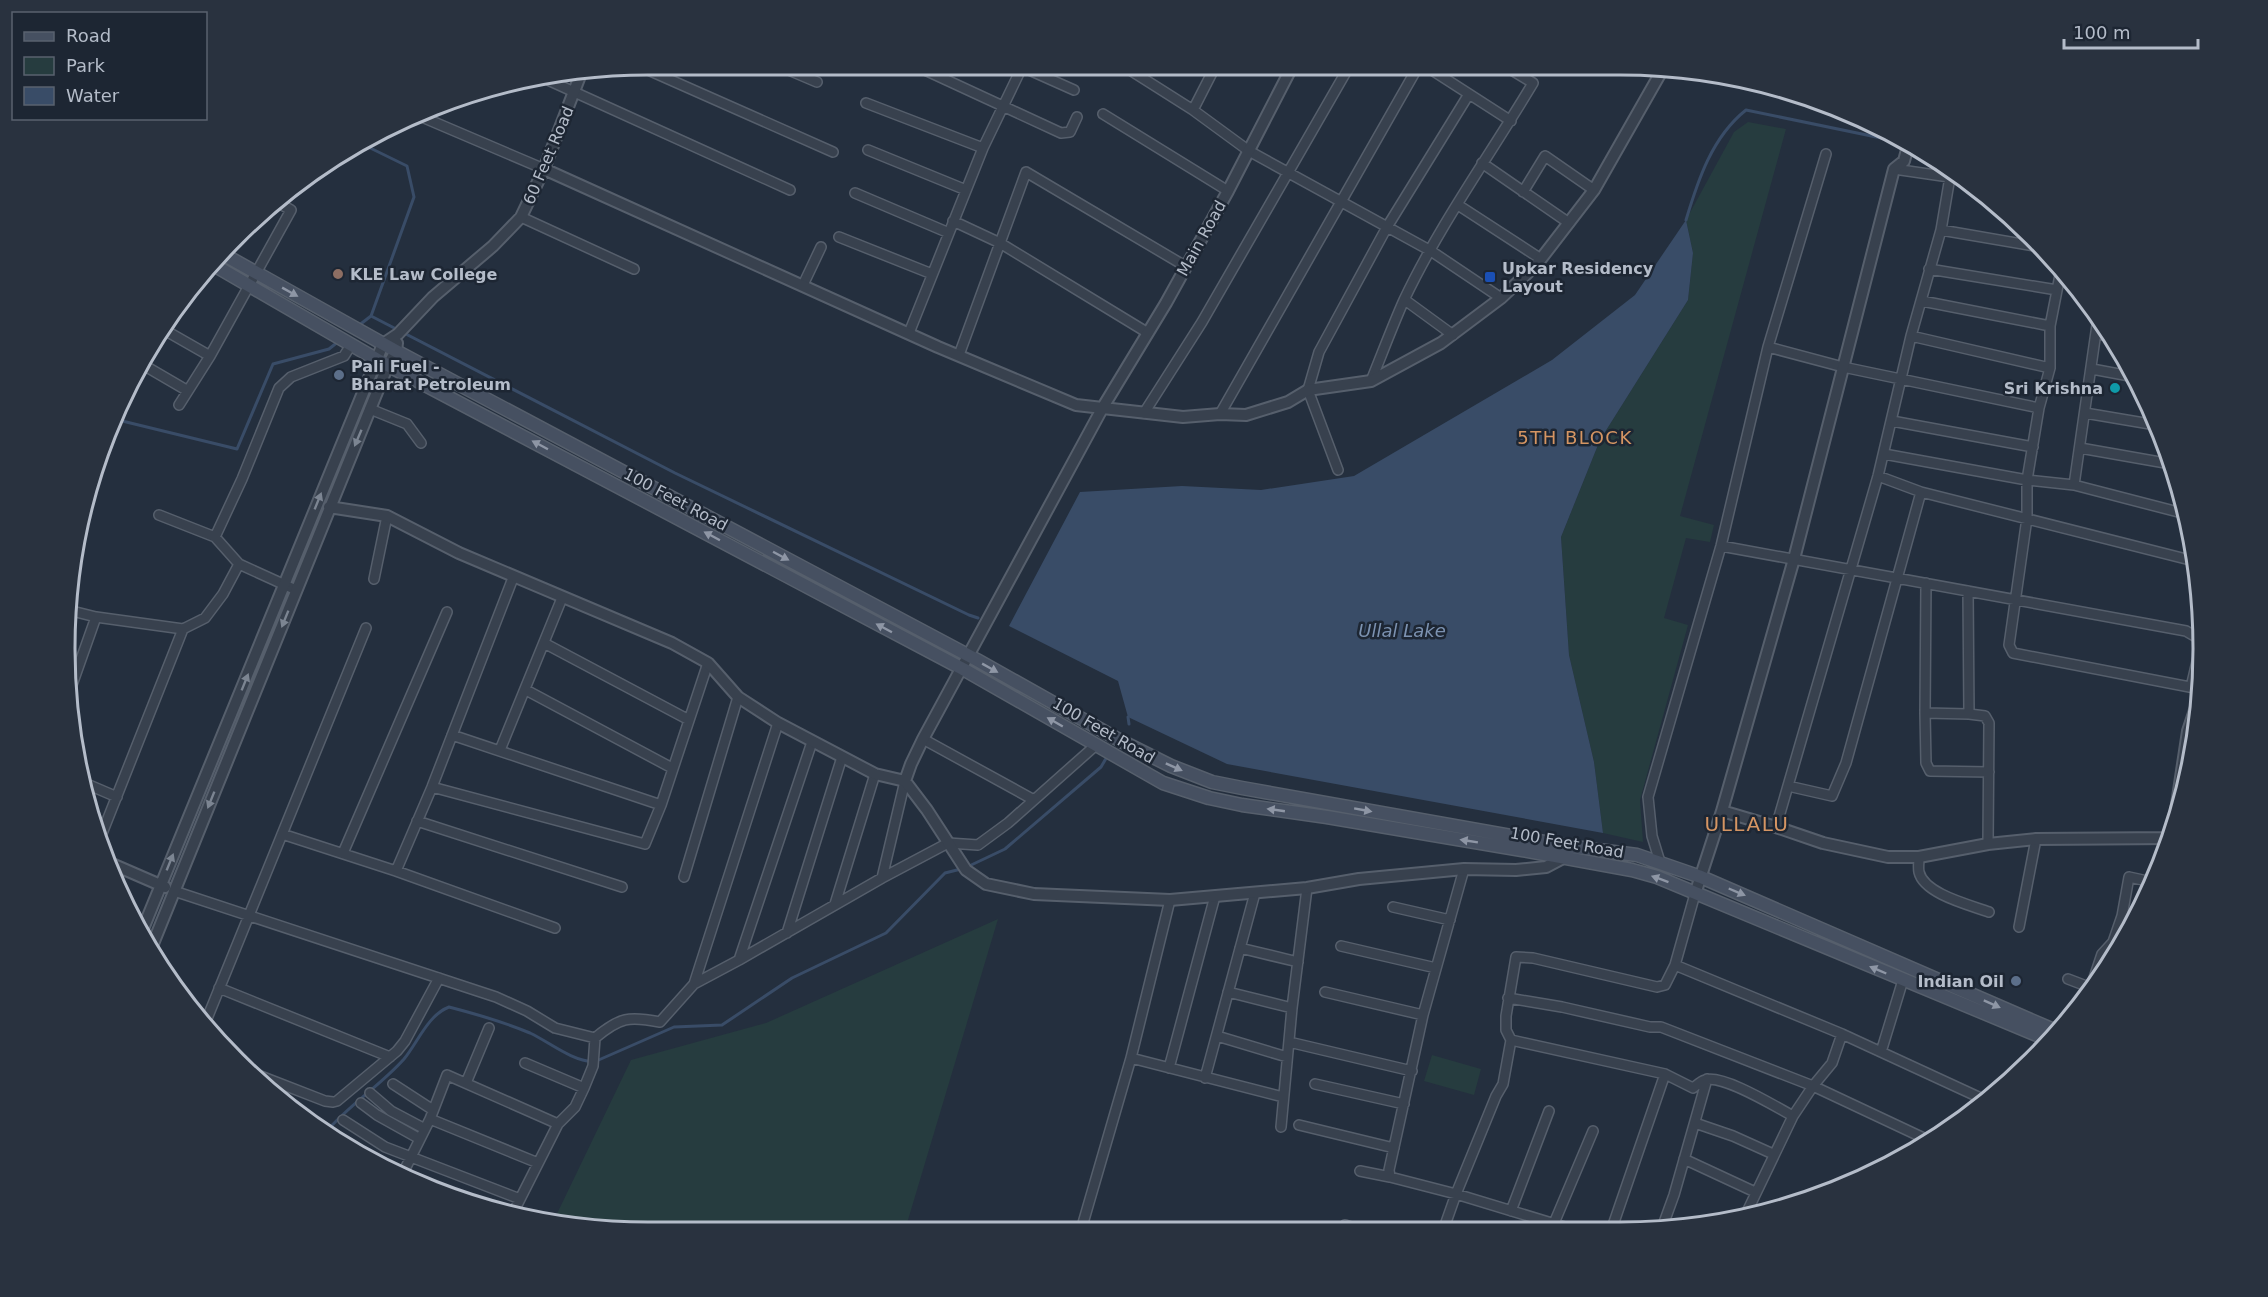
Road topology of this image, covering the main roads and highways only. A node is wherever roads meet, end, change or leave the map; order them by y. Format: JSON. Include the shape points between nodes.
{"nodes":[{"id":1,"x":229,"y":257,"type":"edge"},
{"id":2,"x":219,"y":268,"type":"edge"},
{"id":3,"x":1565,"y":852,"type":"junction"},
{"id":4,"x":2050,"y":1028,"type":"edge"},
{"id":5,"x":2041,"y":1037,"type":"edge"}],
"edges":[{"from":1,"to":3,"type":"main road","name":"100 Feet Road","one_way":true,"via":[[383,344],[1172,766],[1212,782]]},
{"from":3,"to":2,"type":"main road","name":"100 Feet Road","one_way":true,"via":[[1209,798],[1163,783],[963,669],[382,362]]},
{"from":3,"to":4,"type":"main road","name":"100 Feet Road","one_way":true,"via":[[1637,855],[1660,862]]},
{"from":5,"to":3,"type":"main road","name":"100 Feet Road","one_way":true,"via":[[1657,877]]}]}
